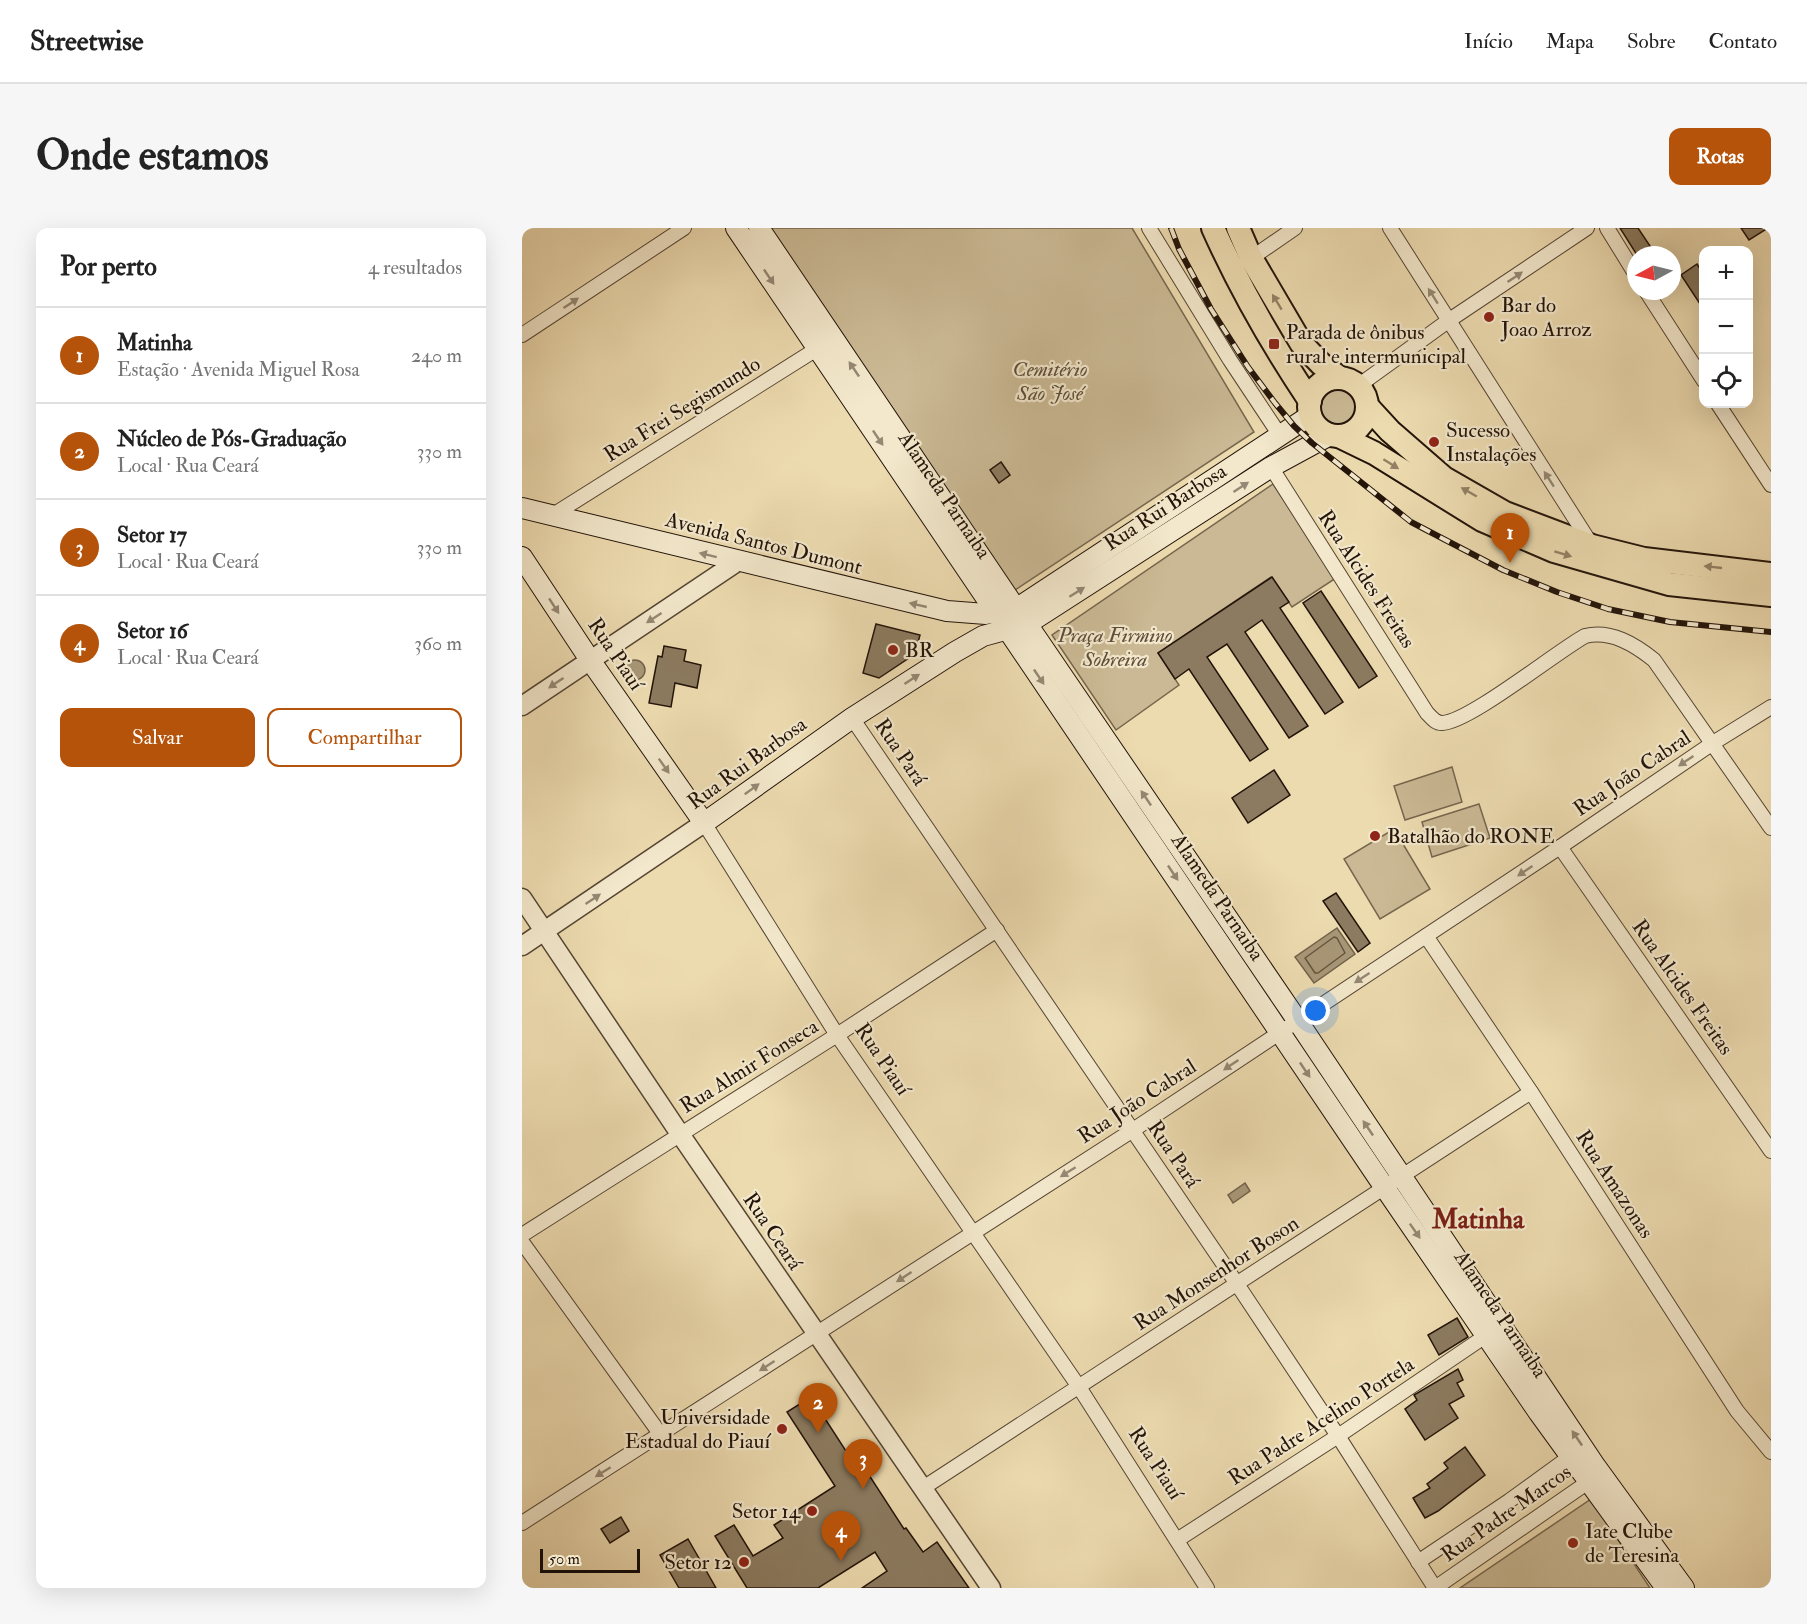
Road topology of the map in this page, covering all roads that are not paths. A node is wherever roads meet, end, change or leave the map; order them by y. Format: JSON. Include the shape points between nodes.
{"nodes":[{"id":1,"x":684,"y":228,"type":"edge"},
{"id":2,"x":736,"y":228,"type":"edge"},
{"id":3,"x":759,"y":228,"type":"edge"},
{"id":4,"x":1149,"y":228,"type":"edge"},
{"id":5,"x":1213,"y":228,"type":"edge"},
{"id":6,"x":1238,"y":228,"type":"edge"},
{"id":7,"x":1295,"y":228,"type":"edge"},
{"id":8,"x":1390,"y":228,"type":"edge"},
{"id":9,"x":1587,"y":228,"type":"edge"},
{"id":10,"x":1606,"y":228,"type":"edge"},
{"id":11,"x":1251,"y":258,"type":"junction"},
{"id":12,"x":1627,"y":261,"type":"edge"},
{"id":13,"x":1233,"y":272,"type":"junction"},
{"id":14,"x":1652,"y":300,"type":"edge"},
{"id":15,"x":1448,"y":321,"type":"junction"},
{"id":16,"x":522,"y":335,"type":"edge"},
{"id":17,"x":825,"y":343,"type":"junction"},
{"id":18,"x":1699,"y":373,"type":"edge"},
{"id":19,"x":1349,"y":382,"type":"junction"},
{"id":20,"x":1367,"y":406,"type":"junction"},
{"id":21,"x":1310,"y":408,"type":"junction"},
{"id":22,"x":1721,"y":408,"type":"edge"},
{"id":23,"x":1279,"y":434,"type":"junction"},
{"id":24,"x":1334,"y":435,"type":"junction"},
{"id":25,"x":1271,"y":467,"type":"junction"},
{"id":26,"x":1771,"y":485,"type":"edge"},
{"id":27,"x":1171,"y":507,"type":"junction"},
{"id":28,"x":522,"y":508,"type":"edge"},
{"id":29,"x":553,"y":515,"type":"junction"},
{"id":30,"x":1184,"y":524,"type":"junction"},
{"id":31,"x":1592,"y":546,"type":"junction"},
{"id":32,"x":522,"y":557,"type":"edge"},
{"id":33,"x":737,"y":562,"type":"junction"},
{"id":34,"x":1771,"y":574,"type":"edge"},
{"id":35,"x":1771,"y":595,"type":"edge"},
{"id":36,"x":947,"y":611,"type":"junction"},
{"id":37,"x":1011,"y":618,"type":"junction"},
{"id":38,"x":955,"y":652,"type":"junction"},
{"id":39,"x":590,"y":660,"type":"junction"},
{"id":40,"x":522,"y":706,"type":"edge"},
{"id":41,"x":1771,"y":707,"type":"edge"},
{"id":42,"x":852,"y":718,"type":"junction"},
{"id":43,"x":1713,"y":743,"type":"junction"},
{"id":44,"x":704,"y":824,"type":"junction"},
{"id":45,"x":1771,"y":828,"type":"edge"},
{"id":46,"x":1159,"y":835,"type":"junction"},
{"id":47,"x":1560,"y":847,"type":"junction"},
{"id":48,"x":522,"y":898,"type":"edge"},
{"id":49,"x":997,"y":930,"type":"junction"},
{"id":50,"x":545,"y":932,"type":"junction"},
{"id":51,"x":1426,"y":936,"type":"junction"},
{"id":52,"x":522,"y":946,"type":"edge"},
{"id":53,"x":1297,"y":1020,"type":"junction"},
{"id":54,"x":1280,"y":1032,"type":"junction"},
{"id":55,"x":837,"y":1035,"type":"junction"},
{"id":56,"x":1531,"y":1092,"type":"junction"},
{"id":57,"x":1133,"y":1131,"type":"junction"},
{"id":58,"x":680,"y":1134,"type":"junction"},
{"id":59,"x":1771,"y":1151,"type":"edge"},
{"id":60,"x":1393,"y":1182,"type":"junction"},
{"id":61,"x":972,"y":1232,"type":"junction"},
{"id":62,"x":522,"y":1235,"type":"edge"},
{"id":63,"x":522,"y":1242,"type":"edge"},
{"id":64,"x":1237,"y":1284,"type":"junction"},
{"id":65,"x":816,"y":1334,"type":"junction"},
{"id":66,"x":1487,"y":1335,"type":"junction"},
{"id":67,"x":1078,"y":1387,"type":"junction"},
{"id":68,"x":661,"y":1435,"type":"junction"},
{"id":69,"x":1338,"y":1436,"type":"junction"},
{"id":70,"x":1771,"y":1452,"type":"edge"},
{"id":71,"x":1571,"y":1456,"type":"junction"},
{"id":72,"x":1595,"y":1477,"type":"junction"},
{"id":73,"x":923,"y":1488,"type":"junction"},
{"id":74,"x":522,"y":1523,"type":"edge"},
{"id":75,"x":1177,"y":1540,"type":"junction"},
{"id":76,"x":1418,"y":1562,"type":"junction"},
{"id":77,"x":991,"y":1588,"type":"edge"},
{"id":78,"x":1207,"y":1588,"type":"edge"},
{"id":79,"x":1435,"y":1588,"type":"edge"},
{"id":80,"x":1666,"y":1588,"type":"edge"},
{"id":81,"x":1684,"y":1588,"type":"edge"}],
"edges":[{"from":16,"to":1,"type":"street","one_way":true},
{"from":2,"to":17,"type":"main road","name":"Alameda Parnaiba","one_way":true},
{"from":3,"to":17,"type":"main road","name":"Alameda Parnaiba"},
{"from":4,"to":23,"type":"street"},
{"from":5,"to":13,"type":"main road"},
{"from":6,"to":11,"type":"main road"},
{"from":7,"to":11,"type":"street"},
{"from":15,"to":8,"type":"street","one_way":true},
{"from":15,"to":9,"type":"street","one_way":true},
{"from":10,"to":12,"type":"street"},
{"from":11,"to":13,"type":"street"},
{"from":19,"to":11,"type":"main road","one_way":true,"via":[[1321,364],[1301,343]]},
{"from":13,"to":21,"type":"main road"},
{"from":14,"to":18,"type":"street"},
{"from":15,"to":19,"type":"street"},
{"from":31,"to":15,"type":"street","one_way":true},
{"from":17,"to":29,"type":"street","name":"Rua Frei Segismundo"},
{"from":17,"to":37,"type":"main road","name":"Alameda Parnaiba"},
{"from":19,"to":20,"type":"main road","via":[[1365,396]]},
{"from":19,"to":21,"type":"main road","via":[[1329,380],[1321,384],[1314,392]]},
{"from":20,"to":24,"type":"main road","via":[[1362,424],[1348,435]]},
{"from":31,"to":20,"type":"main road","one_way":true,"via":[[1505,513],[1444,478]]},
{"from":21,"to":23,"type":"main road","name":"Rua Rui Barbosa"},
{"from":21,"to":24,"type":"main road","via":[[1321,431]]},
{"from":22,"to":26,"type":"street"},
{"from":23,"to":27,"type":"main road","name":"Rua Rui Barbosa"},
{"from":24,"to":25,"type":"main road","name":"Rua Rui Barbosa"},
{"from":24,"to":35,"type":"main road","one_way":true,"via":[[1374,453],[1482,520],[1554,551],[1669,584]]},
{"from":30,"to":25,"type":"main road","name":"Rua Rui Barbosa","one_way":true},
{"from":25,"to":43,"type":"street","name":"Rua Alcides Freitas","via":[[1434,721],[1442,723],[1465,716],[1577,641],[1592,634],[1606,635],[1639,648],[1654,660]]},
{"from":27,"to":30,"type":"main road"},
{"from":27,"to":37,"type":"main road","name":"Rua Rui Barbosa"},
{"from":28,"to":29,"type":"main road","name":"Avenida Santos Dumont"},
{"from":33,"to":29,"type":"main road","name":"Avenida Santos Dumont","one_way":true},
{"from":37,"to":30,"type":"main road","name":"Rua Rui Barbosa","one_way":true},
{"from":34,"to":31,"type":"main road","one_way":true,"via":[[1644,559]]},
{"from":32,"to":39,"type":"main road","name":"Rua Piauí","one_way":true},
{"from":36,"to":33,"type":"main road","name":"Avenida Santos Dumont","one_way":true},
{"from":33,"to":39,"type":"street","one_way":true},
{"from":36,"to":37,"type":"main road","name":"Avenida Santos Dumont"},
{"from":36,"to":38,"type":"main road","via":[[958,631]]},
{"from":37,"to":38,"type":"main road","name":"Rua Rui Barbosa"},
{"from":37,"to":46,"type":"main road","name":"Alameda Parnaiba"},
{"from":42,"to":38,"type":"main road","name":"Rua Rui Barbosa","one_way":true},
{"from":39,"to":40,"type":"street","one_way":true},
{"from":39,"to":44,"type":"main road","name":"Rua Piauí","one_way":true},
{"from":41,"to":43,"type":"street","name":"Rua João Cabral"},
{"from":44,"to":42,"type":"main road","name":"Rua Rui Barbosa","one_way":true},
{"from":42,"to":49,"type":"street","name":"Rua Pará"},
{"from":43,"to":45,"type":"street"},
{"from":43,"to":47,"type":"street","name":"Rua João Cabral","one_way":true},
{"from":50,"to":44,"type":"street","name":"Rua Rui Barbosa","one_way":true},
{"from":44,"to":55,"type":"street","name":"Rua Piauí"},
{"from":46,"to":53,"type":"main road","name":"Alameda Parnaiba"},
{"from":46,"to":54,"type":"main road","name":"Alameda Parnaiba","one_way":true},
{"from":47,"to":51,"type":"street","name":"Rua João Cabral","one_way":true},
{"from":47,"to":59,"type":"street","name":"Rua Alcides Freitas"},
{"from":48,"to":50,"type":"street","name":"Rua Ceará"},
{"from":49,"to":55,"type":"street","name":"Rua Almir Fonseca"},
{"from":49,"to":57,"type":"street","name":"Rua Pará"},
{"from":50,"to":52,"type":"street","name":"Rua Rui Barbosa"},
{"from":50,"to":58,"type":"street","name":"Rua Ceará"},
{"from":51,"to":53,"type":"street","name":"Rua João Cabral","one_way":true},
{"from":51,"to":56,"type":"street","name":"Rua Amazonas"},
{"from":53,"to":54,"type":"street","name":"Rua João Cabral"},
{"from":60,"to":53,"type":"main road","name":"Alameda Parnaiba","one_way":true},
{"from":54,"to":57,"type":"street","name":"Rua João Cabral","one_way":true},
{"from":54,"to":60,"type":"main road","name":"Alameda Parnaiba","one_way":true},
{"from":55,"to":58,"type":"street","name":"Rua Almir Fonseca"},
{"from":55,"to":61,"type":"street","name":"Rua Piauí"},
{"from":56,"to":60,"type":"street","name":"Rua Monsenhor Boson"},
{"from":56,"to":70,"type":"street","name":"Rua Amazonas","via":[[1737,1411]]},
{"from":57,"to":61,"type":"street","name":"Rua João Cabral","one_way":true},
{"from":57,"to":64,"type":"street","name":"Rua Pará"},
{"from":58,"to":62,"type":"street","name":"Rua Almir Fonseca"},
{"from":58,"to":65,"type":"street","name":"Rua Ceará"},
{"from":60,"to":64,"type":"street","name":"Rua Monsenhor Boson"},
{"from":60,"to":66,"type":"main road","name":"Alameda Parnaiba","one_way":true},
{"from":72,"to":60,"type":"main road","name":"Alameda Parnaiba","one_way":true},
{"from":61,"to":65,"type":"street","name":"Rua João Cabral","one_way":true},
{"from":61,"to":67,"type":"street","name":"Rua Piauí"},
{"from":63,"to":68,"type":"street"},
{"from":64,"to":67,"type":"street","name":"Rua Monsenhor Boson"},
{"from":64,"to":69,"type":"street","name":"Rua Pará"},
{"from":65,"to":68,"type":"street","name":"Rua João Cabral","one_way":true},
{"from":65,"to":73,"type":"street","name":"Rua Ceará"},
{"from":66,"to":69,"type":"street","name":"Rua Padre Acelino Portela"},
{"from":66,"to":71,"type":"main road","name":"Alameda Parnaiba"},
{"from":67,"to":73,"type":"street","name":"Rua Monsenhor Boson"},
{"from":67,"to":75,"type":"street","name":"Rua Piauí"},
{"from":68,"to":74,"type":"street","name":"Rua João Cabral","one_way":true},
{"from":69,"to":75,"type":"street","name":"Rua Padre Acelino Portela"},
{"from":69,"to":76,"type":"street","name":"Rua Pará"},
{"from":71,"to":72,"type":"main road","name":"Alameda Parnaiba"},
{"from":71,"to":76,"type":"street"},
{"from":72,"to":79,"type":"street","name":"Rua Padre Marcos"},
{"from":72,"to":80,"type":"main road","name":"Alameda Parnaiba"},
{"from":72,"to":81,"type":"main road","name":"Alameda Parnaiba"},
{"from":73,"to":77,"type":"street","name":"Rua Ceará"},
{"from":75,"to":78,"type":"street","name":"Rua Piauí"},
{"from":76,"to":79,"type":"street","name":"Rua Pará"}]}
